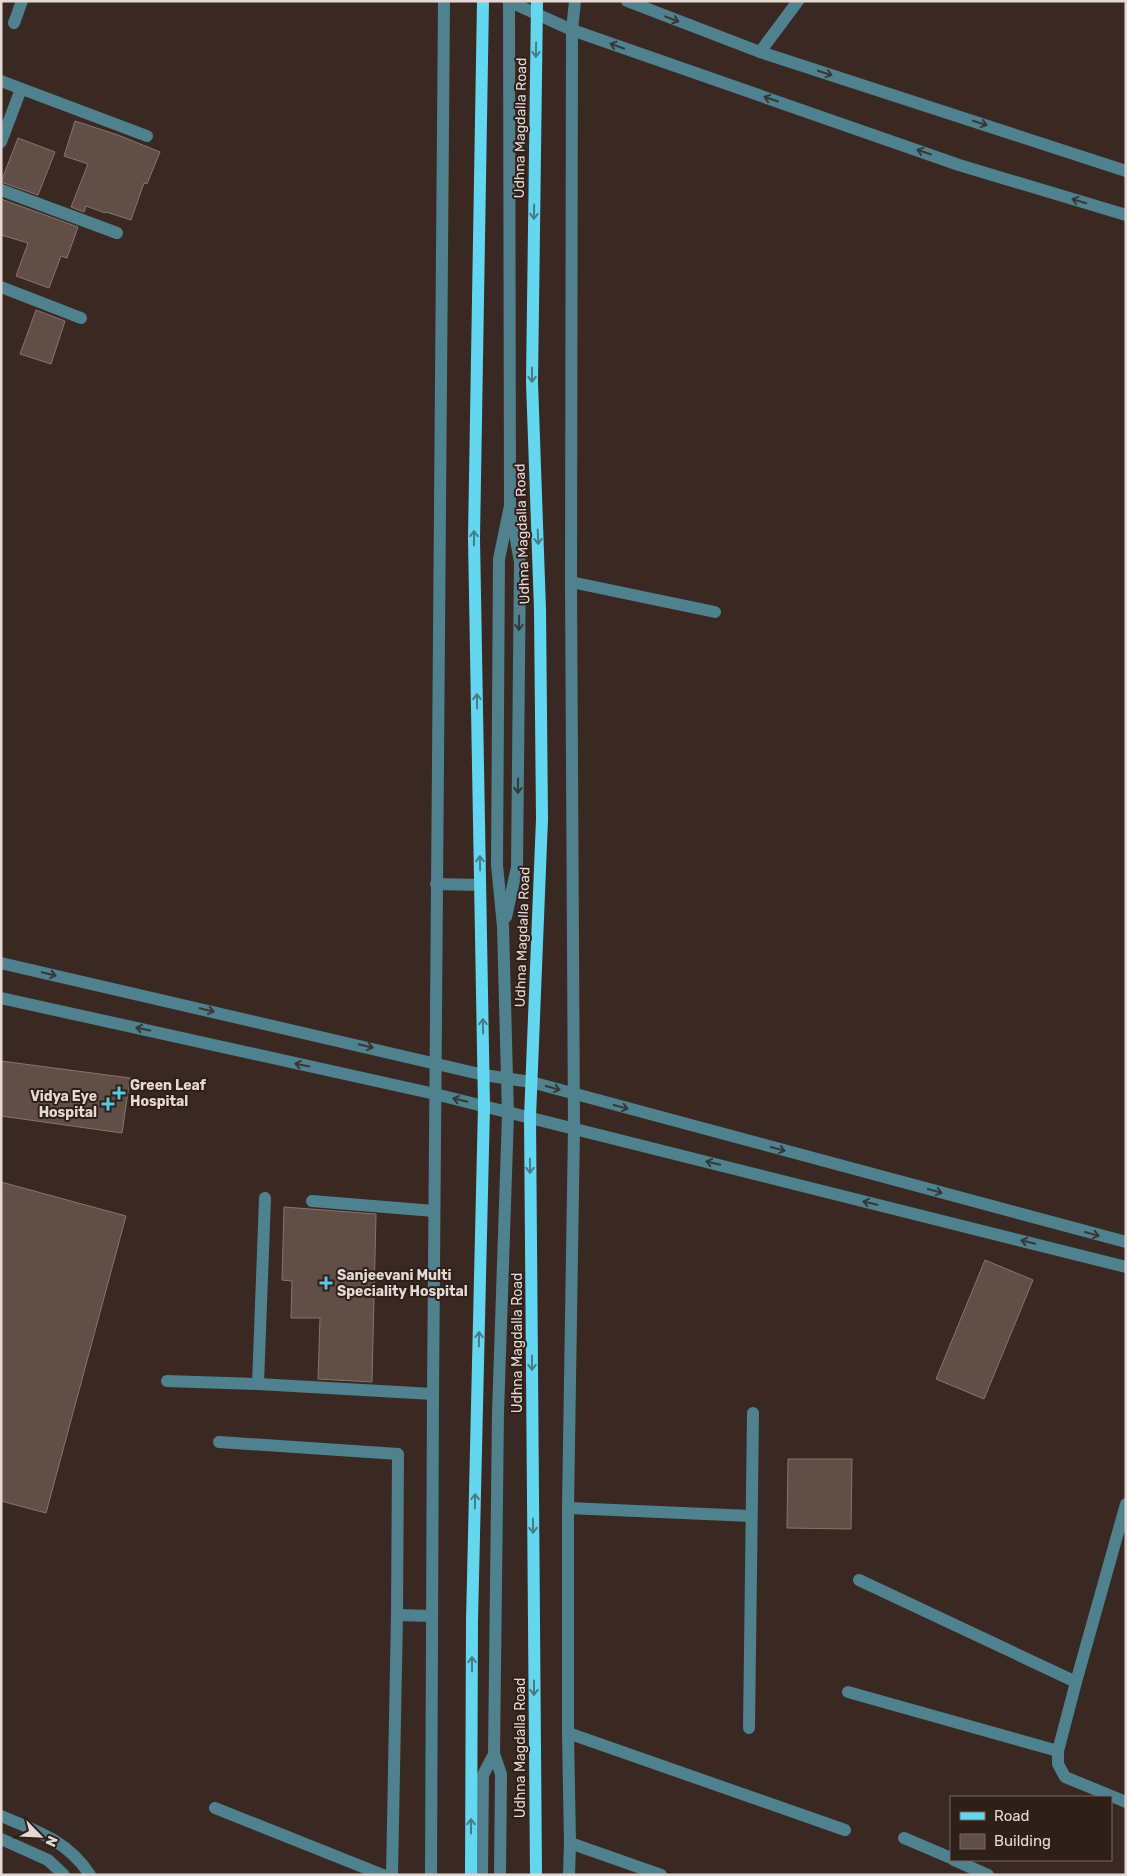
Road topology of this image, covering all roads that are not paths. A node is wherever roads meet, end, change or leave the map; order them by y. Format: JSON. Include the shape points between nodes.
{"nodes":[{"id":1,"x":22,"y":1,"type":"edge"},
{"id":2,"x":444,"y":1,"type":"edge"},
{"id":3,"x":483,"y":1,"type":"edge"},
{"id":4,"x":537,"y":1,"type":"edge"},
{"id":5,"x":575,"y":1,"type":"edge"},
{"id":6,"x":627,"y":1,"type":"edge"},
{"id":7,"x":798,"y":1,"type":"edge"},
{"id":8,"x":509,"y":2,"type":"edge"},
{"id":9,"x":536,"y":15,"type":"junction"},
{"id":10,"x":14,"y":22,"type":"dead end"},
{"id":11,"x":572,"y":30,"type":"junction"},
{"id":12,"x":760,"y":52,"type":"junction"},
{"id":13,"x":1,"y":81,"type":"edge"},
{"id":14,"x":21,"y":89,"type":"junction"},
{"id":15,"x":147,"y":136,"type":"dead end"},
{"id":16,"x":1,"y":142,"type":"edge"},
{"id":17,"x":1126,"y":171,"type":"edge"},
{"id":18,"x":1,"y":190,"type":"edge"},
{"id":19,"x":1126,"y":215,"type":"edge"},
{"id":20,"x":117,"y":233,"type":"dead end"},
{"id":21,"x":1,"y":287,"type":"edge"},
{"id":22,"x":81,"y":318,"type":"dead end"},
{"id":23,"x":510,"y":506,"type":"junction"},
{"id":24,"x":571,"y":582,"type":"junction"},
{"id":25,"x":716,"y":612,"type":"dead end"},
{"id":26,"x":436,"y":884,"type":"junction"},
{"id":27,"x":480,"y":885,"type":"junction"},
{"id":28,"x":503,"y":927,"type":"junction"},
{"id":29,"x":1,"y":963,"type":"edge"},
{"id":30,"x":1,"y":998,"type":"edge"},
{"id":31,"x":435,"y":1062,"type":"junction"},
{"id":32,"x":484,"y":1074,"type":"junction"},
{"id":33,"x":507,"y":1078,"type":"junction"},
{"id":34,"x":531,"y":1082,"type":"junction"},
{"id":35,"x":435,"y":1094,"type":"junction"},
{"id":36,"x":574,"y":1094,"type":"junction"},
{"id":37,"x":484,"y":1106,"type":"junction"},
{"id":38,"x":508,"y":1112,"type":"junction"},
{"id":39,"x":530,"y":1117,"type":"junction"},
{"id":40,"x":574,"y":1128,"type":"junction"},
{"id":41,"x":265,"y":1198,"type":"dead end"},
{"id":42,"x":312,"y":1201,"type":"dead end"},
{"id":43,"x":434,"y":1211,"type":"junction"},
{"id":44,"x":1126,"y":1242,"type":"edge"},
{"id":45,"x":1126,"y":1267,"type":"edge"},
{"id":46,"x":167,"y":1381,"type":"dead end"},
{"id":47,"x":258,"y":1384,"type":"junction"},
{"id":48,"x":433,"y":1394,"type":"junction"},
{"id":49,"x":753,"y":1412,"type":"dead end"},
{"id":50,"x":219,"y":1442,"type":"dead end"},
{"id":51,"x":1126,"y":1504,"type":"edge"},
{"id":52,"x":568,"y":1508,"type":"junction"},
{"id":53,"x":752,"y":1516,"type":"junction"},
{"id":54,"x":859,"y":1580,"type":"dead end"},
{"id":55,"x":397,"y":1615,"type":"junction"},
{"id":56,"x":432,"y":1616,"type":"junction"},
{"id":57,"x":1076,"y":1682,"type":"junction"},
{"id":58,"x":848,"y":1692,"type":"dead end"},
{"id":59,"x":749,"y":1728,"type":"dead end"},
{"id":60,"x":568,"y":1733,"type":"junction"},
{"id":61,"x":1058,"y":1751,"type":"junction"},
{"id":62,"x":494,"y":1754,"type":"junction"},
{"id":63,"x":1111,"y":1796,"type":"edge"},
{"id":64,"x":1112,"y":1796,"type":"edge"},
{"id":65,"x":1126,"y":1802,"type":"edge"},
{"id":66,"x":215,"y":1808,"type":"dead end"},
{"id":67,"x":1,"y":1816,"type":"edge"},
{"id":68,"x":846,"y":1830,"type":"dead end"},
{"id":69,"x":904,"y":1838,"type":"dead end"},
{"id":70,"x":1,"y":1839,"type":"edge"},
{"id":71,"x":570,"y":1843,"type":"junction"},
{"id":72,"x":950,"y":1858,"type":"edge"},
{"id":73,"x":956,"y":1861,"type":"edge"},
{"id":74,"x":64,"y":1875,"type":"edge"},
{"id":75,"x":90,"y":1875,"type":"edge"},
{"id":76,"x":383,"y":1875,"type":"edge"},
{"id":77,"x":392,"y":1875,"type":"edge"},
{"id":78,"x":431,"y":1875,"type":"edge"},
{"id":79,"x":471,"y":1875,"type":"edge"},
{"id":80,"x":482,"y":1875,"type":"edge"},
{"id":81,"x":500,"y":1875,"type":"edge"},
{"id":82,"x":536,"y":1875,"type":"edge"},
{"id":83,"x":569,"y":1875,"type":"edge"},
{"id":84,"x":661,"y":1875,"type":"edge"},
{"id":85,"x":988,"y":1875,"type":"edge"}],
"edges":[{"from":1,"to":10,"type":"street"},
{"from":2,"to":26,"type":"street"},
{"from":27,"to":3,"type":"main road","one_way":true,"via":[[474,538]]},
{"from":4,"to":9,"type":"main road","name":"Udhna Magdalla Road"},
{"from":5,"to":11,"type":"street"},
{"from":6,"to":12,"type":"street","one_way":true},
{"from":7,"to":12,"type":"street"},
{"from":8,"to":9,"type":"street"},
{"from":8,"to":23,"type":"street"},
{"from":9,"to":11,"type":"street"},
{"from":9,"to":34,"type":"main road","name":"Udhna Magdalla Road","one_way":true,"via":[[532,382],[540,609],[542,819]]},
{"from":19,"to":11,"type":"street","one_way":true,"via":[[959,165]]},
{"from":11,"to":24,"type":"street"},
{"from":12,"to":17,"type":"street","one_way":true},
{"from":13,"to":14,"type":"street"},
{"from":14,"to":15,"type":"street"},
{"from":14,"to":16,"type":"street"},
{"from":18,"to":20,"type":"street"},
{"from":21,"to":22,"type":"street"},
{"from":23,"to":28,"type":"street","via":[[499,559],[497,865]]},
{"from":23,"to":28,"type":"street","one_way":true,"via":[[520,562],[517,868]]},
{"from":24,"to":25,"type":"street"},
{"from":24,"to":36,"type":"street"},
{"from":26,"to":27,"type":"street"},
{"from":26,"to":31,"type":"street"},
{"from":32,"to":27,"type":"main road","one_way":true},
{"from":28,"to":33,"type":"street"},
{"from":29,"to":31,"type":"street","one_way":true},
{"from":35,"to":30,"type":"street","one_way":true},
{"from":31,"to":32,"type":"street"},
{"from":31,"to":35,"type":"street"},
{"from":32,"to":33,"type":"street"},
{"from":32,"to":37,"type":"main road"},
{"from":33,"to":34,"type":"street"},
{"from":33,"to":38,"type":"street"},
{"from":34,"to":36,"type":"street","one_way":true},
{"from":34,"to":39,"type":"main road","name":"Udhna Magdalla Road"},
{"from":37,"to":35,"type":"street","one_way":true},
{"from":35,"to":43,"type":"street"},
{"from":36,"to":40,"type":"street"},
{"from":36,"to":44,"type":"street","one_way":true},
{"from":37,"to":38,"type":"street"},
{"from":79,"to":37,"type":"main road","one_way":true,"via":[[472,1621]]},
{"from":38,"to":39,"type":"street"},
{"from":38,"to":62,"type":"street","via":[[498,1413]]},
{"from":39,"to":40,"type":"street"},
{"from":39,"to":82,"type":"main road","name":"Udhna Magdalla Road","one_way":true},
{"from":45,"to":40,"type":"street","one_way":true},
{"from":40,"to":52,"type":"street"},
{"from":41,"to":47,"type":"street"},
{"from":42,"to":43,"type":"street"},
{"from":43,"to":48,"type":"street"},
{"from":46,"to":47,"type":"street"},
{"from":47,"to":48,"type":"street"},
{"from":48,"to":56,"type":"street"},
{"from":49,"to":53,"type":"street"},
{"from":50,"to":55,"type":"street","via":[[398,1454]]},
{"from":51,"to":57,"type":"street"},
{"from":52,"to":53,"type":"street"},
{"from":52,"to":60,"type":"street"},
{"from":53,"to":59,"type":"street"},
{"from":54,"to":57,"type":"street"},
{"from":55,"to":56,"type":"street"},
{"from":55,"to":77,"type":"street"},
{"from":56,"to":78,"type":"street"},
{"from":57,"to":61,"type":"street"},
{"from":58,"to":61,"type":"street"},
{"from":60,"to":68,"type":"street"},
{"from":60,"to":71,"type":"street"},
{"from":61,"to":63,"type":"street","via":[[1058,1764],[1065,1777]]},
{"from":62,"to":80,"type":"street","via":[[483,1775]]},
{"from":62,"to":81,"type":"street","via":[[501,1774]]},
{"from":64,"to":65,"type":"street"},
{"from":66,"to":76,"type":"street"},
{"from":67,"to":75,"type":"street","via":[[54,1839]]},
{"from":69,"to":72,"type":"street"},
{"from":70,"to":74,"type":"street","via":[[48,1860]]},
{"from":71,"to":83,"type":"street"},
{"from":71,"to":84,"type":"street"},
{"from":73,"to":85,"type":"street"}]}
